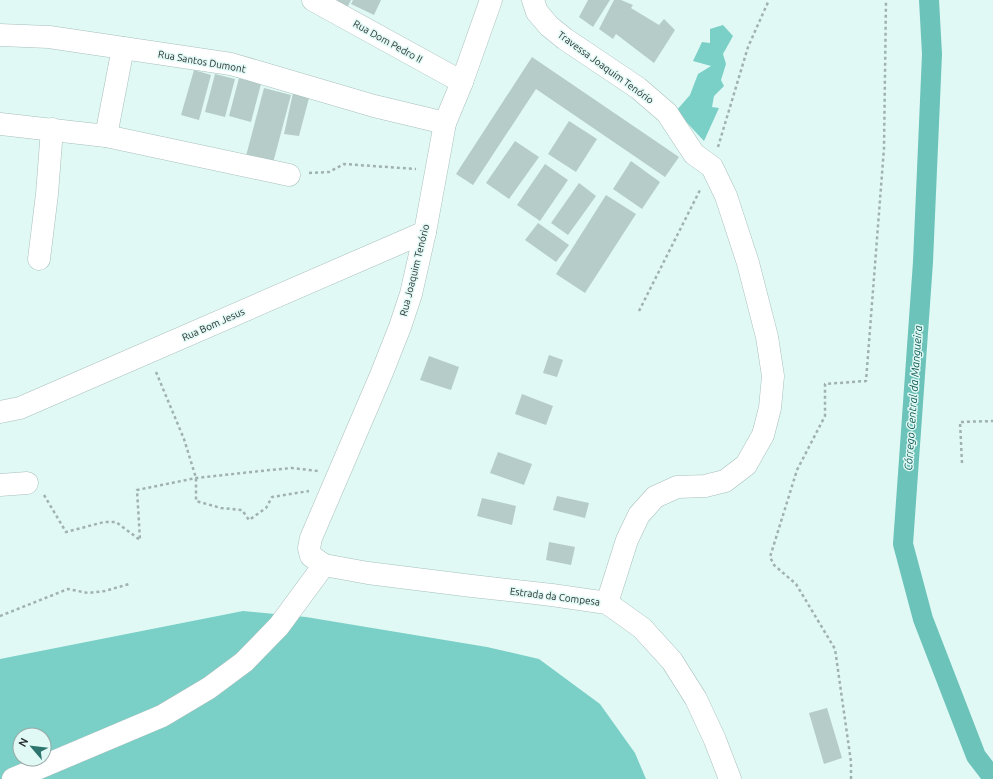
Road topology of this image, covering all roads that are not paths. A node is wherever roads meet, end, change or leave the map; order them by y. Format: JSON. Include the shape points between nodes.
{"nodes":[{"id":1,"x":313,"y":0,"type":"edge"},
{"id":2,"x":491,"y":0,"type":"edge"},
{"id":3,"x":533,"y":0,"type":"edge"},
{"id":4,"x":0,"y":35,"type":"edge"},
{"id":5,"x":123,"y":48,"type":"junction"},
{"id":6,"x":462,"y":82,"type":"junction"},
{"id":7,"x":445,"y":123,"type":"junction"},
{"id":8,"x":0,"y":124,"type":"edge"},
{"id":9,"x":52,"y":129,"type":"junction"},
{"id":10,"x":106,"y":136,"type":"junction"},
{"id":11,"x":289,"y":175,"type":"road end"},
{"id":12,"x":425,"y":232,"type":"junction"},
{"id":13,"x":39,"y":259,"type":"dead end"},
{"id":14,"x":0,"y":412,"type":"edge"},
{"id":15,"x":28,"y":482,"type":"road end"},
{"id":16,"x":0,"y":485,"type":"edge"},
{"id":17,"x":318,"y":560,"type":"junction"},
{"id":18,"x":607,"y":603,"type":"junction"},
{"id":19,"x":13,"y":779,"type":"edge"},
{"id":20,"x":730,"y":779,"type":"edge"}],
"edges":[{"from":1,"to":6,"type":"street","name":"Rua Dom Pedro II"},
{"from":2,"to":6,"type":"street","name":"Rua Joaquim Tenório"},
{"from":3,"to":18,"type":"street","name":"Travessa Joaquim Tenório","via":[[537,12],[549,26],[638,88],[667,113],[694,154],[712,167],[726,196],[748,262],[767,337],[773,376],[770,408],[763,435],[746,465],[725,481],[705,486],[677,487],[655,497],[639,515],[627,540]]},
{"from":4,"to":5,"type":"street","name":"Rua Santos Dumont","via":[[49,37]]},
{"from":5,"to":7,"type":"street","name":"Rua Santos Dumont","via":[[231,64],[374,106]]},
{"from":5,"to":10,"type":"street"},
{"from":6,"to":7,"type":"street","name":"Rua Joaquim Tenório"},
{"from":7,"to":12,"type":"street","name":"Rua Joaquim Tenório"},
{"from":8,"to":9,"type":"street"},
{"from":9,"to":10,"type":"street"},
{"from":9,"to":13,"type":"street"},
{"from":10,"to":11,"type":"street"},
{"from":12,"to":14,"type":"street","name":"Rua Bom Jesus","via":[[26,406]]},
{"from":12,"to":17,"type":"street","name":"Rua Joaquim Tenório","via":[[411,294],[400,327],[311,538],[309,548]]},
{"from":15,"to":16,"type":"street"},
{"from":17,"to":18,"type":"street","name":"Estrada da Compesa","via":[[368,573]]},
{"from":17,"to":19,"type":"street","via":[[279,626],[244,662],[209,688],[162,716]]},
{"from":18,"to":20,"type":"street","name":"Estrada da Compesa","via":[[642,628],[672,661],[696,699]]}]}
